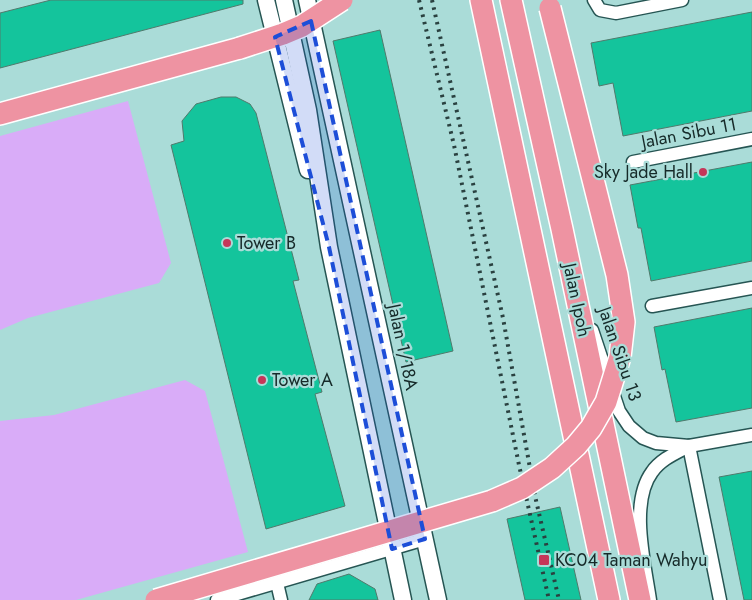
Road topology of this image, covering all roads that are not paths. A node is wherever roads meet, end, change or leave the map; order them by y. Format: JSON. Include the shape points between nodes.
{"nodes":[{"id":1,"x":266,"y":0,"type":"edge"},
{"id":2,"x":284,"y":0,"type":"edge"},
{"id":3,"x":306,"y":0,"type":"edge"},
{"id":4,"x":342,"y":0,"type":"edge"},
{"id":5,"x":481,"y":0,"type":"edge"},
{"id":6,"x":511,"y":0,"type":"edge"},
{"id":7,"x":682,"y":0,"type":"edge"},
{"id":8,"x":549,"y":4,"type":"edge"},
{"id":9,"x":597,"y":5,"type":"edge"},
{"id":10,"x":0,"y":114,"type":"edge"},
{"id":11,"x":752,"y":139,"type":"edge"},
{"id":12,"x":633,"y":162,"type":"dead end"},
{"id":13,"x":562,"y":229,"type":"junction"},
{"id":14,"x":328,"y":247,"type":"junction"},
{"id":15,"x":752,"y":288,"type":"edge"},
{"id":16,"x":652,"y":306,"type":"dead end"},
{"id":17,"x":752,"y":435,"type":"edge"},
{"id":18,"x":689,"y":446,"type":"junction"},
{"id":19,"x":425,"y":539,"type":"junction"},
{"id":20,"x":392,"y":549,"type":"junction"},
{"id":21,"x":277,"y":583,"type":"junction"},
{"id":22,"x":156,"y":600,"type":"edge"},
{"id":23,"x":219,"y":600,"type":"edge"},
{"id":24,"x":281,"y":600,"type":"edge"},
{"id":25,"x":403,"y":600,"type":"edge"},
{"id":26,"x":438,"y":600,"type":"edge"},
{"id":27,"x":609,"y":600,"type":"edge"},
{"id":28,"x":640,"y":600,"type":"edge"},
{"id":29,"x":650,"y":600,"type":"edge"},
{"id":30,"x":720,"y":600,"type":"edge"}],
"edges":[{"from":1,"to":14,"type":"street"},
{"from":2,"to":14,"type":"street","via":[[308,110]]},
{"from":3,"to":19,"type":"street","name":"Jalan 1/18A"},
{"from":4,"to":10,"type":"highway","bridge":true,"via":[[302,26],[283,34]]},
{"from":5,"to":27,"type":"highway","name":"Jalan Ipoh"},
{"from":6,"to":13,"type":"highway","name":"Jalan Ipoh"},
{"from":7,"to":9,"type":"street","via":[[616,13]]},
{"from":8,"to":22,"type":"highway","bridge":true,"via":[[617,275],[624,322],[620,357],[609,393],[591,428],[552,468],[522,488],[492,501]]},
{"from":11,"to":12,"type":"street","name":"Jalan Sibu 11"},
{"from":13,"to":18,"type":"street","name":"Jalan Sibu 13","via":[[619,411],[643,438],[656,443]]},
{"from":13,"to":28,"type":"highway","name":"Jalan Ipoh"},
{"from":14,"to":20,"type":"street"},
{"from":15,"to":16,"type":"street"},
{"from":17,"to":18,"type":"street","name":"Jalan Sibu 13"},
{"from":18,"to":29,"type":"street","name":"Jalan Sibu 13","via":[[664,459],[643,488],[640,512],[642,545]]},
{"from":18,"to":30,"type":"street"},
{"from":19,"to":20,"type":"street"},
{"from":19,"to":26,"type":"street","name":"Jalan 1/18A"},
{"from":20,"to":21,"type":"street"},
{"from":20,"to":25,"type":"street"},
{"from":21,"to":23,"type":"street"},
{"from":21,"to":24,"type":"street"}]}
